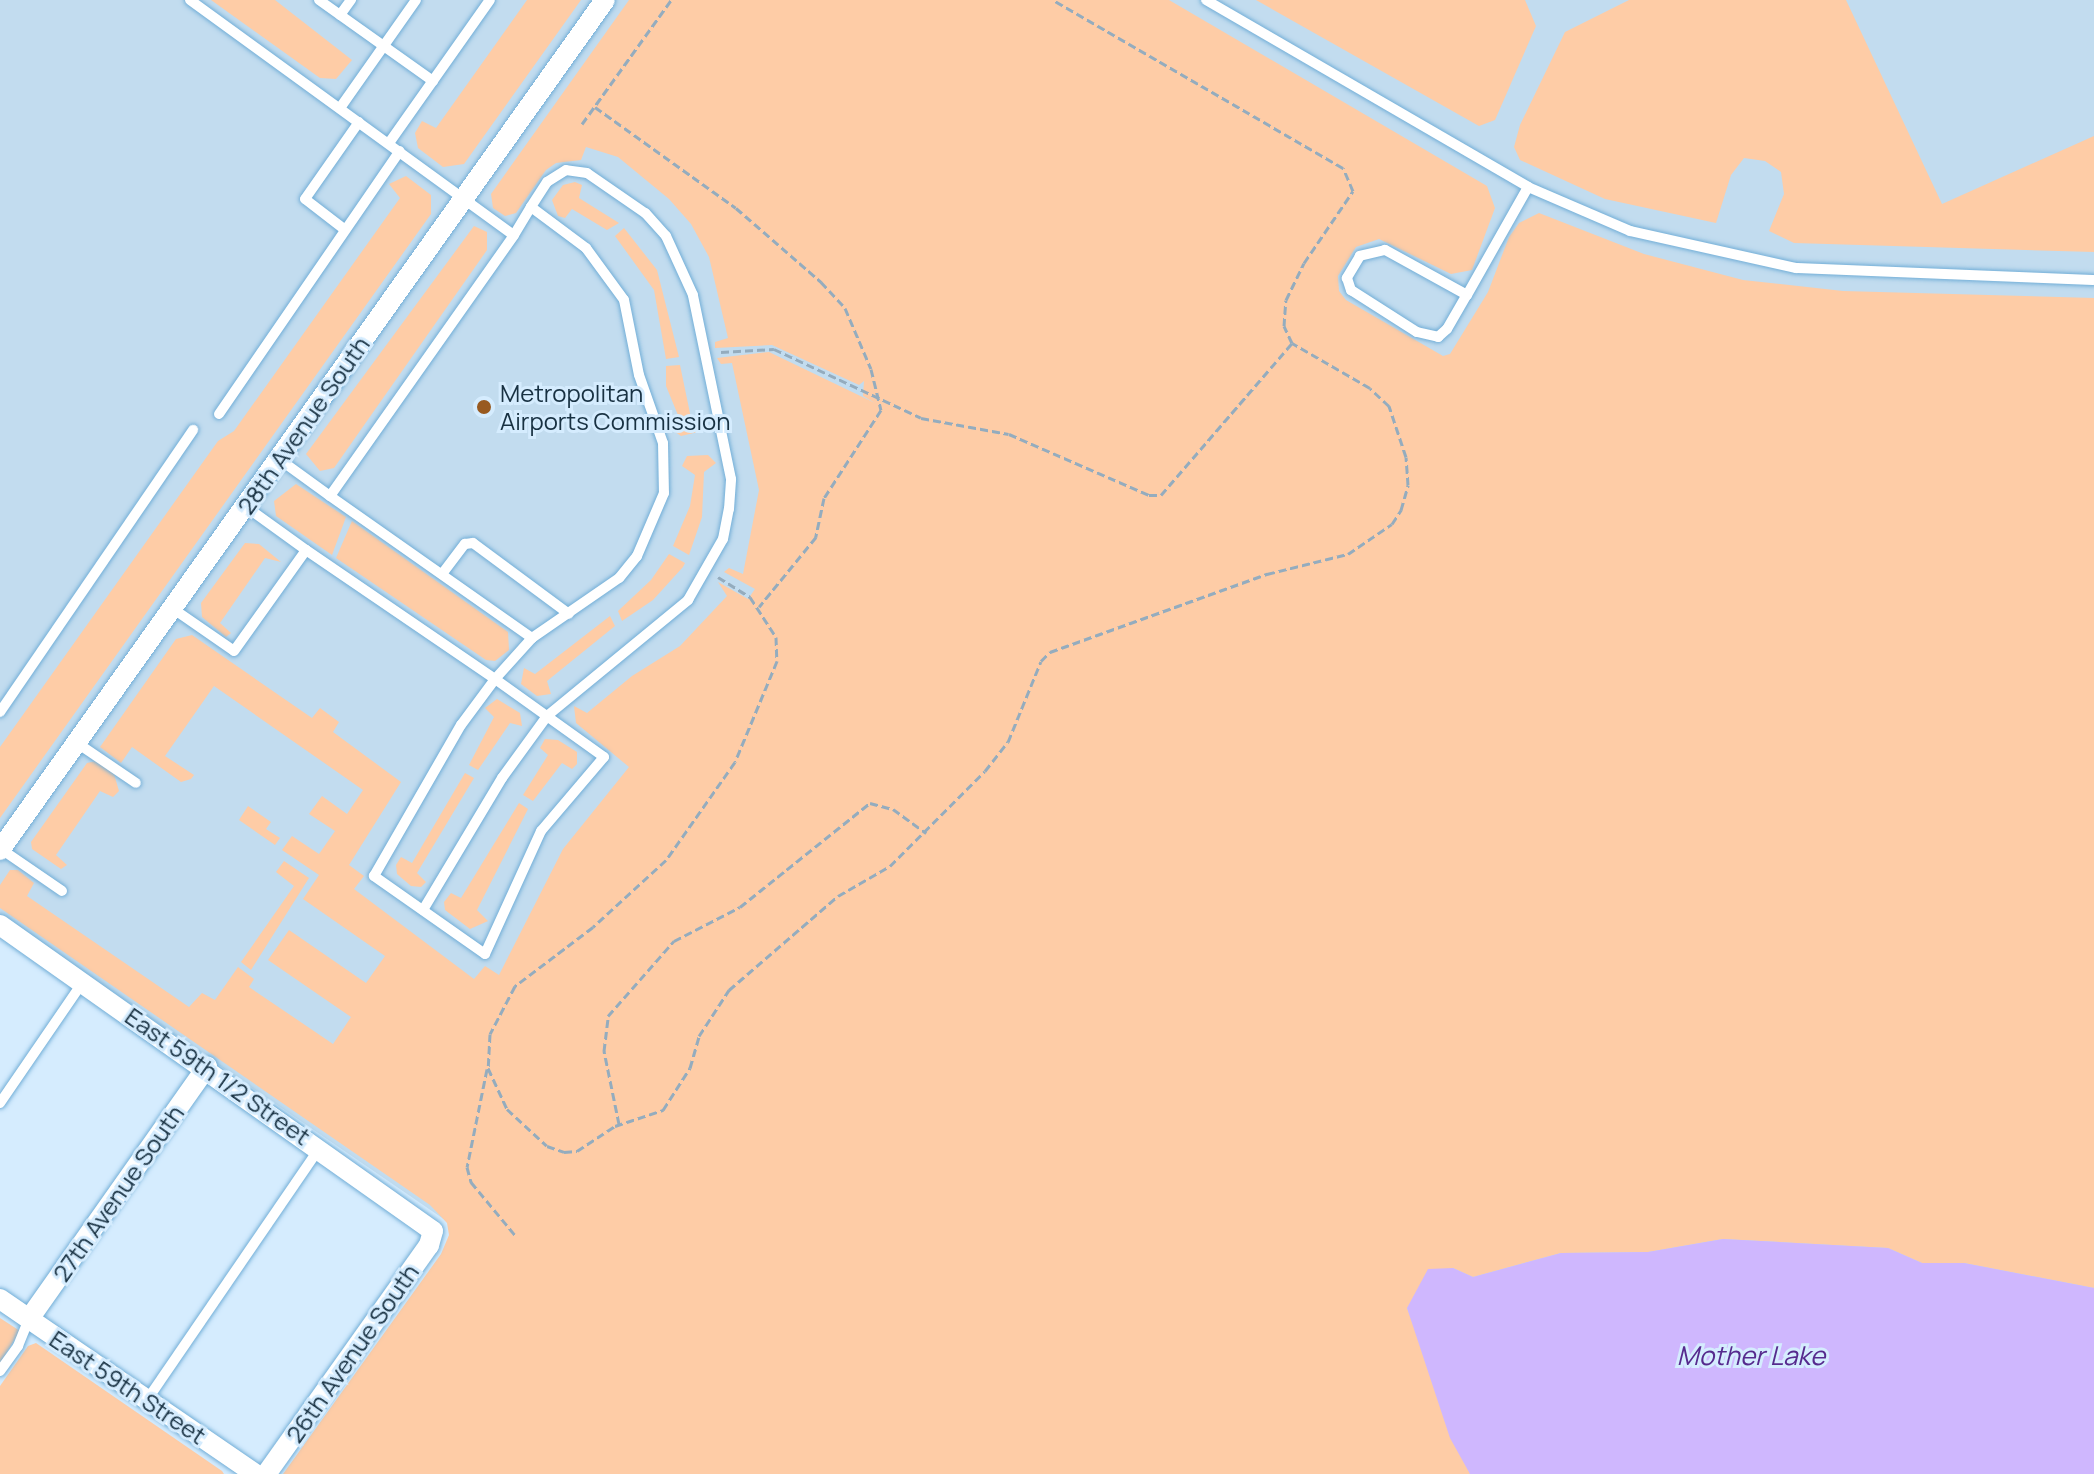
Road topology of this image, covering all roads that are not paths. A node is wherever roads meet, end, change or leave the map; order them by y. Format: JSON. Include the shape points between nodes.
{"nodes":[{"id":1,"x":190,"y":0,"type":"edge"},
{"id":2,"x":319,"y":0,"type":"edge"},
{"id":3,"x":351,"y":0,"type":"edge"},
{"id":4,"x":416,"y":0,"type":"edge"},
{"id":5,"x":490,"y":0,"type":"edge"},
{"id":6,"x":605,"y":0,"type":"edge"},
{"id":7,"x":1206,"y":0,"type":"edge"},
{"id":8,"x":340,"y":15,"type":"junction"},
{"id":9,"x":383,"y":46,"type":"junction"},
{"id":10,"x":433,"y":81,"type":"junction"},
{"id":11,"x":340,"y":108,"type":"junction"},
{"id":12,"x":359,"y":122,"type":"junction"},
{"id":13,"x":389,"y":143,"type":"junction"},
{"id":14,"x":400,"y":151,"type":"junction"},
{"id":15,"x":1528,"y":187,"type":"junction"},
{"id":16,"x":464,"y":198,"type":"junction"},
{"id":17,"x":531,"y":207,"type":"junction"},
{"id":18,"x":344,"y":229,"type":"junction"},
{"id":19,"x":514,"y":235,"type":"junction"},
{"id":20,"x":2094,"y":280,"type":"edge"},
{"id":21,"x":1467,"y":295,"type":"junction"},
{"id":22,"x":219,"y":414,"type":"dead end"},
{"id":23,"x":193,"y":430,"type":"dead end"},
{"id":24,"x":279,"y":459,"type":"junction"},
{"id":25,"x":330,"y":496,"type":"junction"},
{"id":26,"x":245,"y":506,"type":"junction"},
{"id":27,"x":306,"y":550,"type":"junction"},
{"id":28,"x":442,"y":574,"type":"junction"},
{"id":29,"x":172,"y":608,"type":"junction"},
{"id":30,"x":569,"y":614,"type":"junction"},
{"id":31,"x":532,"y":638,"type":"junction"},
{"id":32,"x":495,"y":679,"type":"junction"},
{"id":33,"x":0,"y":712,"type":"edge"},
{"id":34,"x":547,"y":716,"type":"junction"},
{"id":35,"x":77,"y":743,"type":"junction"},
{"id":36,"x":136,"y":783,"type":"dead end"},
{"id":37,"x":0,"y":850,"type":"edge"},
{"id":38,"x":62,"y":891,"type":"dead end"},
{"id":39,"x":423,"y":910,"type":"junction"},
{"id":40,"x":0,"y":925,"type":"edge"},
{"id":41,"x":83,"y":982,"type":"junction"},
{"id":42,"x":207,"y":1067,"type":"junction"},
{"id":43,"x":0,"y":1103,"type":"edge"},
{"id":44,"x":320,"y":1148,"type":"junction"},
{"id":45,"x":433,"y":1231,"type":"joint"},
{"id":46,"x":0,"y":1299,"type":"edge"},
{"id":47,"x":29,"y":1319,"type":"junction"},
{"id":48,"x":0,"y":1371,"type":"edge"},
{"id":49,"x":147,"y":1400,"type":"junction"},
{"id":50,"x":235,"y":1467,"type":"edge"},
{"id":51,"x":256,"y":1474,"type":"edge"},
{"id":52,"x":266,"y":1474,"type":"edge"}],
"edges":[{"from":1,"to":11,"type":"lane"},
{"from":2,"to":8,"type":"lane"},
{"from":3,"to":8,"type":"lane"},
{"from":4,"to":9,"type":"lane"},
{"from":5,"to":10,"type":"lane"},
{"from":6,"to":16,"type":"street","name":"28th Avenue South"},
{"from":7,"to":15,"type":"lane"},
{"from":8,"to":9,"type":"lane"},
{"from":9,"to":10,"type":"lane"},
{"from":9,"to":11,"type":"lane"},
{"from":10,"to":13,"type":"lane"},
{"from":11,"to":12,"type":"lane"},
{"from":12,"to":13,"type":"lane"},
{"from":12,"to":18,"type":"lane","via":[[305,199]]},
{"from":13,"to":14,"type":"lane"},
{"from":14,"to":16,"type":"lane"},
{"from":14,"to":18,"type":"lane"},
{"from":15,"to":20,"type":"lane","via":[[1630,231],[1736,259],[1853,273]]},
{"from":15,"to":21,"type":"lane"},
{"from":16,"to":19,"type":"lane"},
{"from":16,"to":24,"type":"street","name":"28th Avenue South"},
{"from":17,"to":19,"type":"lane"},
{"from":17,"to":30,"type":"lane","via":[[586,248],[608,271],[624,300],[666,471],[664,493],[637,556],[597,598]]},
{"from":17,"to":34,"type":"lane","via":[[547,182],[566,170],[587,173],[645,213],[680,262],[693,295],[731,479],[723,539],[708,571],[663,625],[579,685]]},
{"from":18,"to":22,"type":"lane"},
{"from":19,"to":25,"type":"lane"},
{"from":21,"to":21,"type":"lane","via":[[1447,329],[1430,337],[1351,290],[1347,278],[1360,256],[1385,250]]},
{"from":23,"to":33,"type":"lane"},
{"from":24,"to":25,"type":"lane"},
{"from":24,"to":26,"type":"street","name":"28th Avenue South"},
{"from":25,"to":28,"type":"lane"},
{"from":26,"to":27,"type":"lane"},
{"from":26,"to":29,"type":"street","name":"28th Avenue South"},
{"from":27,"to":29,"type":"lane","via":[[234,651]]},
{"from":27,"to":32,"type":"lane"},
{"from":28,"to":30,"type":"lane","via":[[465,544],[473,543]]},
{"from":28,"to":31,"type":"lane"},
{"from":29,"to":35,"type":"street","name":"28th Avenue South"},
{"from":30,"to":31,"type":"lane"},
{"from":31,"to":32,"type":"lane"},
{"from":32,"to":34,"type":"lane"},
{"from":32,"to":39,"type":"lane","via":[[461,725],[374,876]]},
{"from":34,"to":39,"type":"lane","via":[[502,778]]},
{"from":34,"to":39,"type":"lane","via":[[604,757],[541,831],[485,954]]},
{"from":35,"to":36,"type":"lane"},
{"from":35,"to":37,"type":"street","name":"28th Avenue South"},
{"from":37,"to":38,"type":"lane"},
{"from":40,"to":41,"type":"street","name":"East 59th 1/2 Street"},
{"from":41,"to":42,"type":"street","name":"East 59th 1/2 Street"},
{"from":41,"to":43,"type":"lane"},
{"from":42,"to":44,"type":"street","name":"East 59th 1/2 Street"},
{"from":42,"to":47,"type":"street","name":"27th Avenue South"},
{"from":44,"to":45,"type":"street","name":"East 59th 1/2 Street"},
{"from":44,"to":49,"type":"lane"},
{"from":45,"to":52,"type":"street","name":"26th Avenue South","via":[[429,1245]]},
{"from":46,"to":47,"type":"street","name":"East 59th Street"},
{"from":47,"to":48,"type":"lane"},
{"from":47,"to":49,"type":"street","name":"East 59th Street"},
{"from":49,"to":50,"type":"street","name":"East 59th Street"},
{"from":50,"to":51,"type":"street","name":"East 59th Street"}]}
